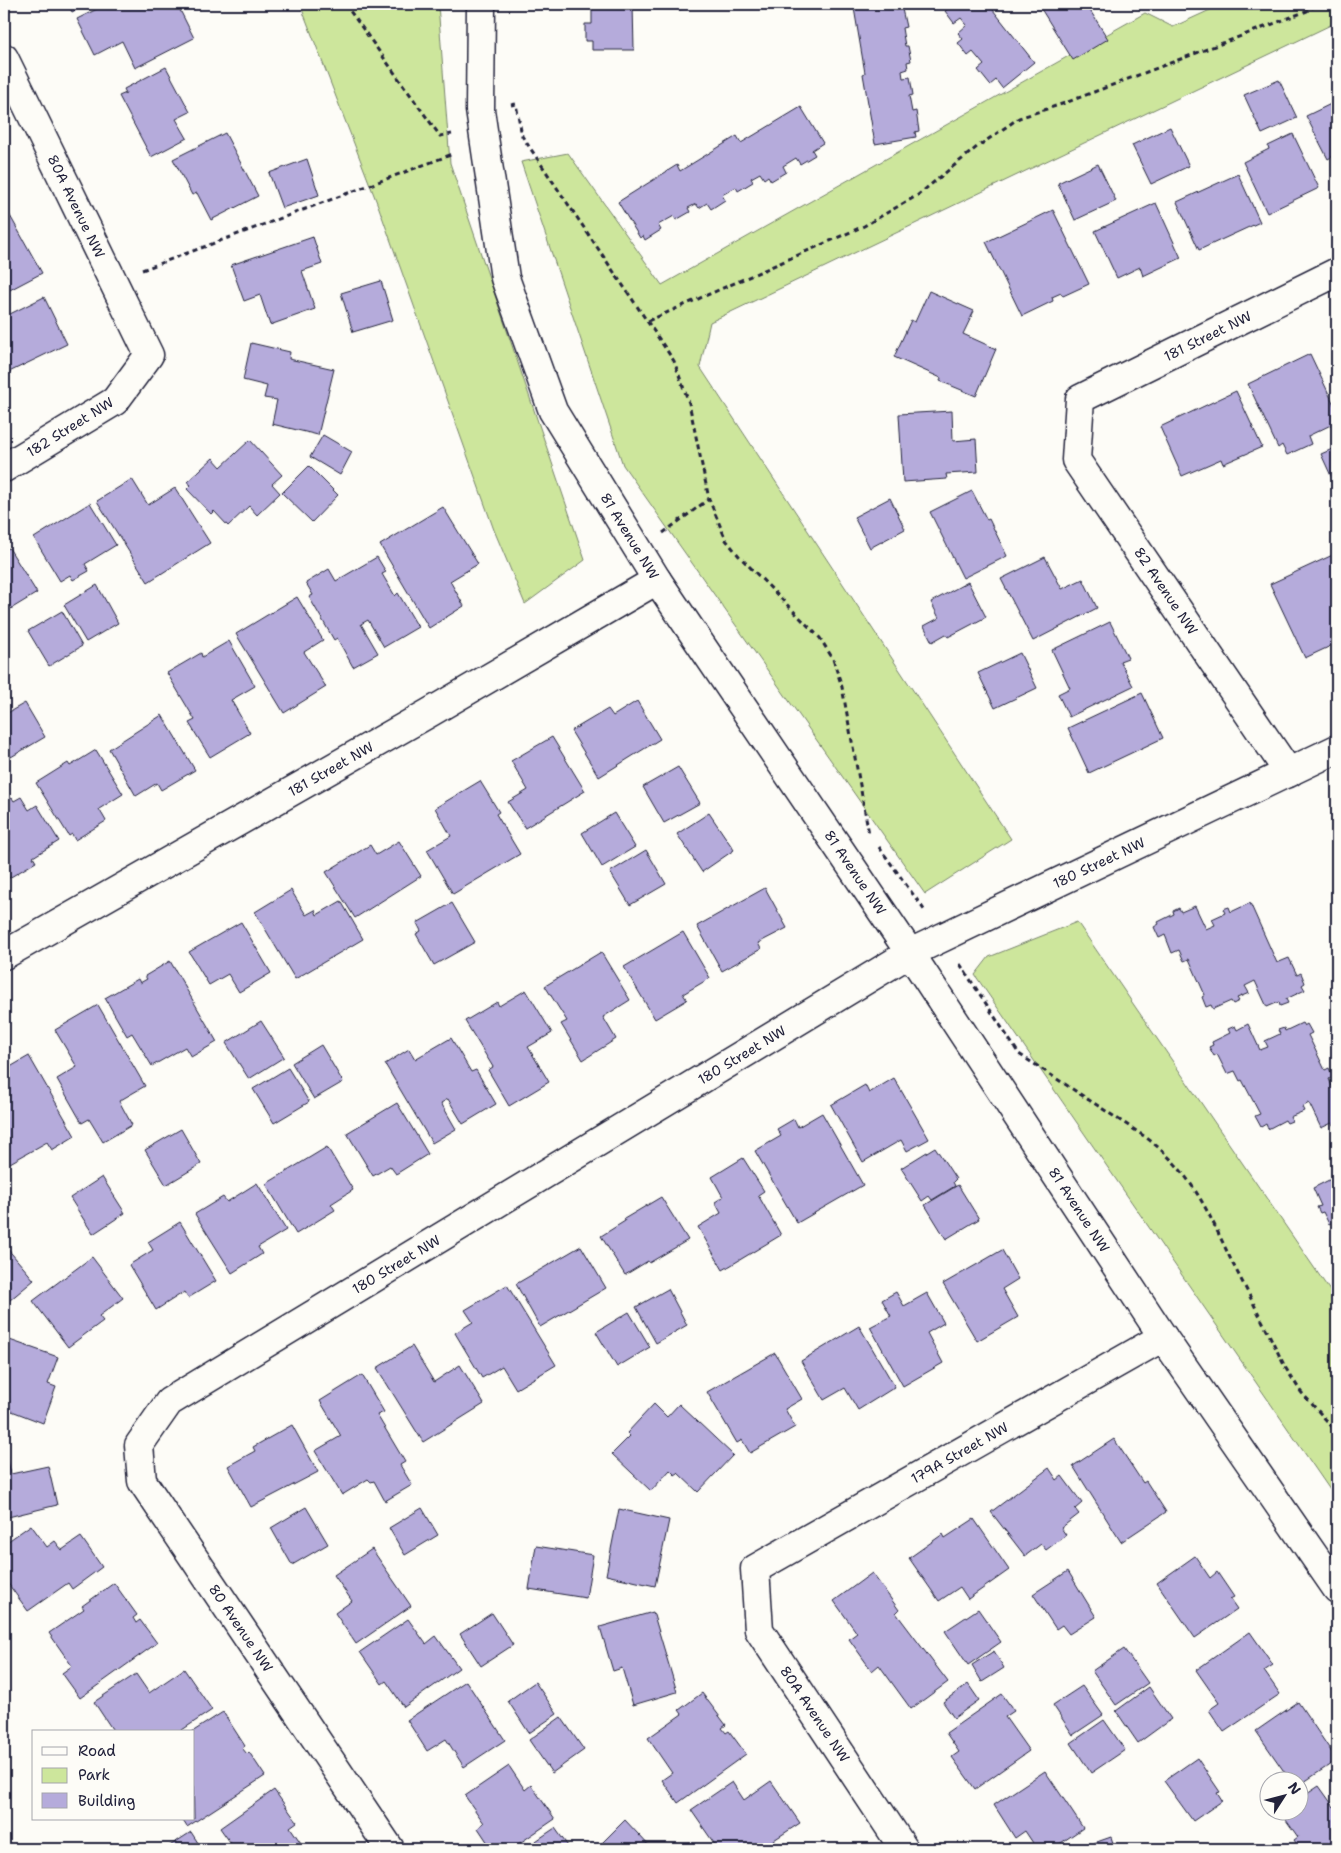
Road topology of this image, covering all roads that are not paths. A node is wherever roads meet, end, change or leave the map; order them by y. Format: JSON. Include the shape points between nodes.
{"nodes":[{"id":1,"x":481,"y":4,"type":"edge"},
{"id":2,"x":4,"y":58,"type":"edge"},
{"id":3,"x":1337,"y":272,"type":"edge"},
{"id":4,"x":148,"y":355,"type":"joint"},
{"id":5,"x":1080,"y":399,"type":"joint"},
{"id":6,"x":4,"y":468,"type":"edge"},
{"id":7,"x":657,"y":580,"type":"junction"},
{"id":8,"x":1337,"y":749,"type":"edge"},
{"id":9,"x":1289,"y":772,"type":"junction"},
{"id":10,"x":910,"y":953,"type":"junction"},
{"id":11,"x":4,"y":955,"type":"edge"},
{"id":12,"x":1163,"y":1337,"type":"junction"},
{"id":13,"x":169,"y":1402,"type":"joint"},
{"id":14,"x":755,"y":1569,"type":"joint"},
{"id":15,"x":1337,"y":1589,"type":"edge"},
{"id":16,"x":390,"y":1849,"type":"edge"},
{"id":17,"x":904,"y":1849,"type":"edge"}],
"edges":[{"from":1,"to":7,"type":"street","name":"81 Avenue NW","via":[[480,110],[505,278],[553,411]]},
{"from":2,"to":4,"type":"street","name":"80A Avenue NW"},
{"from":3,"to":5,"type":"street","name":"181 Street NW"},
{"from":4,"to":6,"type":"street","name":"182 Street NW","via":[[114,401]]},
{"from":5,"to":9,"type":"street","name":"82 Avenue NW","via":[[1076,460]]},
{"from":7,"to":10,"type":"street","name":"81 Avenue NW"},
{"from":7,"to":11,"type":"street","name":"181 Street NW"},
{"from":8,"to":9,"type":"street","name":"180 Street NW"},
{"from":9,"to":10,"type":"street","name":"180 Street NW"},
{"from":10,"to":12,"type":"street","name":"81 Avenue NW"},
{"from":10,"to":13,"type":"street","name":"180 Street NW"},
{"from":12,"to":14,"type":"street","name":"179A Street NW"},
{"from":12,"to":15,"type":"street","name":"81 Avenue NW"},
{"from":13,"to":16,"type":"street","name":"80 Avenue NW","via":[[139,1445],[142,1481]]},
{"from":14,"to":17,"type":"street","name":"80A Avenue NW","via":[[759,1630]]}]}
